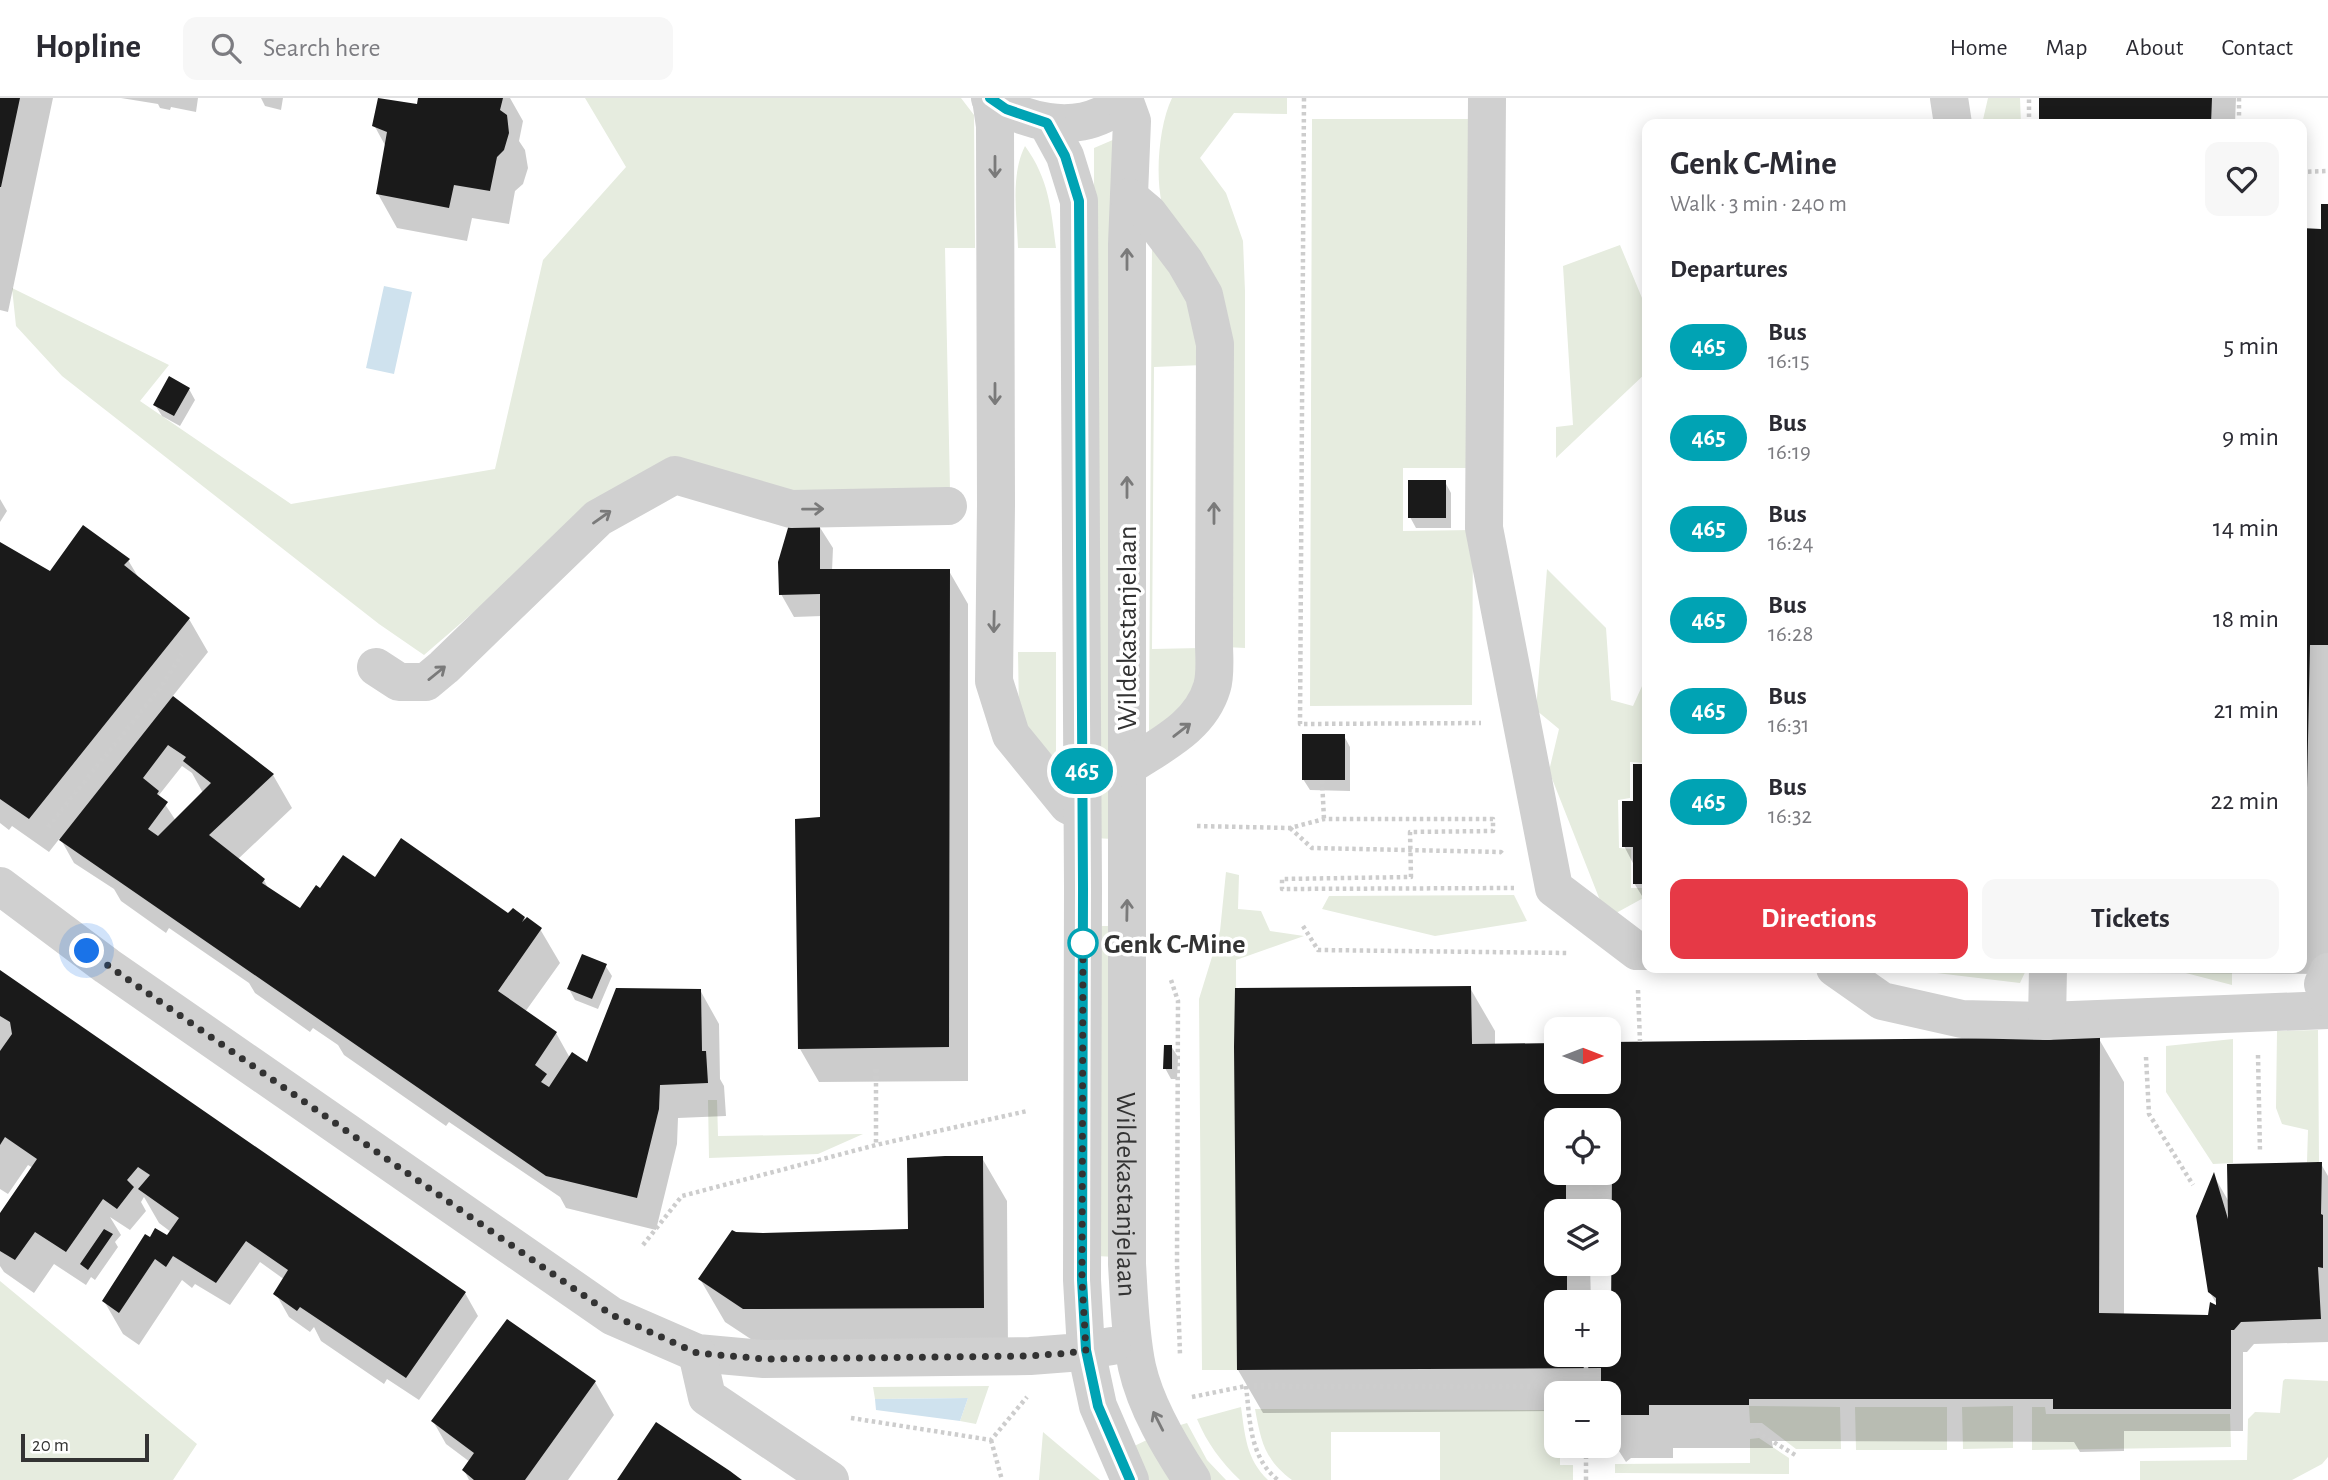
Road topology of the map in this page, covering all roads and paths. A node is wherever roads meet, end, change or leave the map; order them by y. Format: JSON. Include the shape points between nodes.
{"nodes":[{"id":1,"x":990,"y":98,"type":"edge"},
{"id":2,"x":1304,"y":98,"type":"edge"},
{"id":3,"x":1487,"y":98,"type":"edge"},
{"id":4,"x":1949,"y":98,"type":"edge"},
{"id":5,"x":2029,"y":98,"type":"edge"},
{"id":6,"x":2239,"y":98,"type":"edge"},
{"id":7,"x":1124,"y":99,"type":"edge"},
{"id":8,"x":1952,"y":119,"type":"edge"},
{"id":9,"x":2029,"y":119,"type":"edge"},
{"id":10,"x":2239,"y":119,"type":"edge"},
{"id":11,"x":1047,"y":123,"type":"junction"},
{"id":12,"x":2307,"y":172,"type":"edge"},
{"id":13,"x":2328,"y":172,"type":"edge"},
{"id":14,"x":1129,"y":197,"type":"junction"},
{"id":15,"x":948,"y":506,"type":"dead end"},
{"id":16,"x":182,"y":654,"type":"dead end"},
{"id":17,"x":376,"y":667,"type":"dead end"},
{"id":18,"x":1522,"y":723,"type":"junction"},
{"id":19,"x":1126,"y":768,"type":"junction"},
{"id":20,"x":1322,"y":780,"type":"dead end"},
{"id":21,"x":1082,"y":812,"type":"junction"},
{"id":22,"x":1324,"y":820,"type":"junction"},
{"id":23,"x":1197,"y":826,"type":"dead end"},
{"id":24,"x":48,"y":827,"type":"dead end"},
{"id":25,"x":1290,"y":828,"type":"junction"},
{"id":26,"x":1411,"y":852,"type":"junction"},
{"id":27,"x":1501,"y":852,"type":"dead end"},
{"id":28,"x":0,"y":886,"type":"edge"},
{"id":29,"x":1503,"y":888,"type":"dead end"},
{"id":30,"x":1596,"y":920,"type":"junction"},
{"id":31,"x":1303,"y":926,"type":"dead end"},
{"id":32,"x":1642,"y":951,"type":"edge"},
{"id":33,"x":2328,"y":972,"type":"edge"},
{"id":34,"x":1842,"y":973,"type":"edge"},
{"id":35,"x":2048,"y":973,"type":"edge"},
{"id":36,"x":2328,"y":998,"type":"edge"},
{"id":37,"x":1178,"y":1001,"type":"dead end"},
{"id":38,"x":2328,"y":1010,"type":"edge"},
{"id":39,"x":2245,"y":1013,"type":"junction"},
{"id":40,"x":2143,"y":1018,"type":"junction"},
{"id":41,"x":2047,"y":1021,"type":"junction"},
{"id":42,"x":1640,"y":1042,"type":"dead end"},
{"id":43,"x":876,"y":1069,"type":"dead end"},
{"id":44,"x":1027,"y":1111,"type":"dead end"},
{"id":45,"x":876,"y":1145,"type":"junction"},
{"id":46,"x":2260,"y":1152,"type":"dead end"},
{"id":47,"x":2193,"y":1185,"type":"dead end"},
{"id":48,"x":643,"y":1245,"type":"dead end"},
{"id":49,"x":1134,"y":1342,"type":"junction"},
{"id":50,"x":1086,"y":1350,"type":"junction"},
{"id":51,"x":697,"y":1353,"type":"junction"},
{"id":52,"x":1180,"y":1356,"type":"dead end"},
{"id":53,"x":1586,"y":1367,"type":"dead end"},
{"id":54,"x":1586,"y":1381,"type":"edge"},
{"id":55,"x":1246,"y":1385,"type":"junction"},
{"id":56,"x":1544,"y":1389,"type":"edge"},
{"id":57,"x":1030,"y":1393,"type":"dead end"},
{"id":58,"x":1198,"y":1395,"type":"dead end"},
{"id":59,"x":850,"y":1418,"type":"dead end"},
{"id":60,"x":1750,"y":1428,"type":"dead end"},
{"id":61,"x":991,"y":1440,"type":"junction"},
{"id":62,"x":1797,"y":1456,"type":"dead end"},
{"id":63,"x":1586,"y":1458,"type":"edge"},
{"id":64,"x":830,"y":1480,"type":"edge"},
{"id":65,"x":1002,"y":1480,"type":"edge"},
{"id":66,"x":1130,"y":1480,"type":"edge"},
{"id":67,"x":1192,"y":1480,"type":"edge"},
{"id":68,"x":1278,"y":1480,"type":"edge"},
{"id":69,"x":1586,"y":1480,"type":"edge"}],
"edges":[{"from":1,"to":11,"type":"street","name":"Wildekastanjelaan","via":[[1006,109]]},
{"from":1,"to":21,"type":"street","one_way":true,"via":[[995,140],[993,681],[1011,735],[1068,805]]},
{"from":2,"to":18,"type":"path","via":[[1300,724]]},
{"from":3,"to":18,"type":"street","via":[[1484,528]]},
{"from":4,"to":8,"type":"street"},
{"from":5,"to":9,"type":"path"},
{"from":6,"to":10,"type":"path"},
{"from":7,"to":11,"type":"street","name":"Wildekastanjelaan","via":[[1108,112],[1082,121]]},
{"from":7,"to":14,"type":"street","name":"Wildekastanjelaan","via":[[1132,121]]},
{"from":11,"to":21,"type":"street","name":"Wildekastanjelaan","via":[[1065,156],[1079,201]]},
{"from":12,"to":13,"type":"path"},
{"from":19,"to":14,"type":"street","name":"Wildekastanjelaan","one_way":true},
{"from":19,"to":14,"type":"street","one_way":true,"via":[[1197,718],[1213,686],[1214,643],[1215,344],[1204,295],[1185,262],[1148,213]]},
{"from":17,"to":15,"type":"street","one_way":true,"via":[[399,682],[426,682],[598,517],[675,475],[791,509]]},
{"from":16,"to":24,"type":"path","via":[[161,687]]},
{"from":18,"to":30,"type":"street","via":[[1554,888]]},
{"from":49,"to":19,"type":"street","name":"Wildekastanjelaan","one_way":true,"via":[[1126,1264]]},
{"from":20,"to":22,"type":"path"},
{"from":21,"to":50,"type":"street","name":"Wildekastanjelaan"},
{"from":22,"to":25,"type":"path"},
{"from":22,"to":26,"type":"path","via":[[1493,820],[1493,831],[1410,832]]},
{"from":23,"to":25,"type":"path"},
{"from":25,"to":26,"type":"path","via":[[1312,848]]},
{"from":26,"to":27,"type":"path"},
{"from":26,"to":29,"type":"path","via":[[1411,877],[1282,879],[1282,889]]},
{"from":28,"to":51,"type":"street","via":[[118,974],[612,1315]]},
{"from":30,"to":31,"type":"path","via":[[1576,953],[1318,950]]},
{"from":30,"to":32,"type":"street"},
{"from":32,"to":42,"type":"path"},
{"from":33,"to":36,"type":"street","via":[[2323,984]]},
{"from":34,"to":41,"type":"street","via":[[1882,1001],[1962,1019]]},
{"from":35,"to":41,"type":"street"},
{"from":37,"to":52,"type":"path"},
{"from":38,"to":39,"type":"street"},
{"from":39,"to":40,"type":"street"},
{"from":39,"to":46,"type":"path"},
{"from":40,"to":41,"type":"street"},
{"from":40,"to":47,"type":"path","via":[[2149,1114]]},
{"from":43,"to":45,"type":"path"},
{"from":44,"to":45,"type":"path"},
{"from":45,"to":48,"type":"path","via":[[682,1196]]},
{"from":49,"to":50,"type":"street"},
{"from":67,"to":49,"type":"street","name":"Wildekastanjelaan","one_way":true,"via":[[1151,1406],[1137,1368]]},
{"from":50,"to":51,"type":"street","via":[[1030,1356],[764,1359]]},
{"from":50,"to":66,"type":"street","name":"Wildekastanjelaan","via":[[1098,1406]]},
{"from":51,"to":64,"type":"street","via":[[707,1397]]},
{"from":53,"to":54,"type":"path"},
{"from":55,"to":56,"type":"path"},
{"from":55,"to":58,"type":"path"},
{"from":55,"to":68,"type":"path","via":[[1252,1441],[1267,1471]]},
{"from":57,"to":61,"type":"path"},
{"from":59,"to":61,"type":"path"},
{"from":60,"to":62,"type":"path"},
{"from":61,"to":65,"type":"path"},
{"from":63,"to":69,"type":"path"}]}
